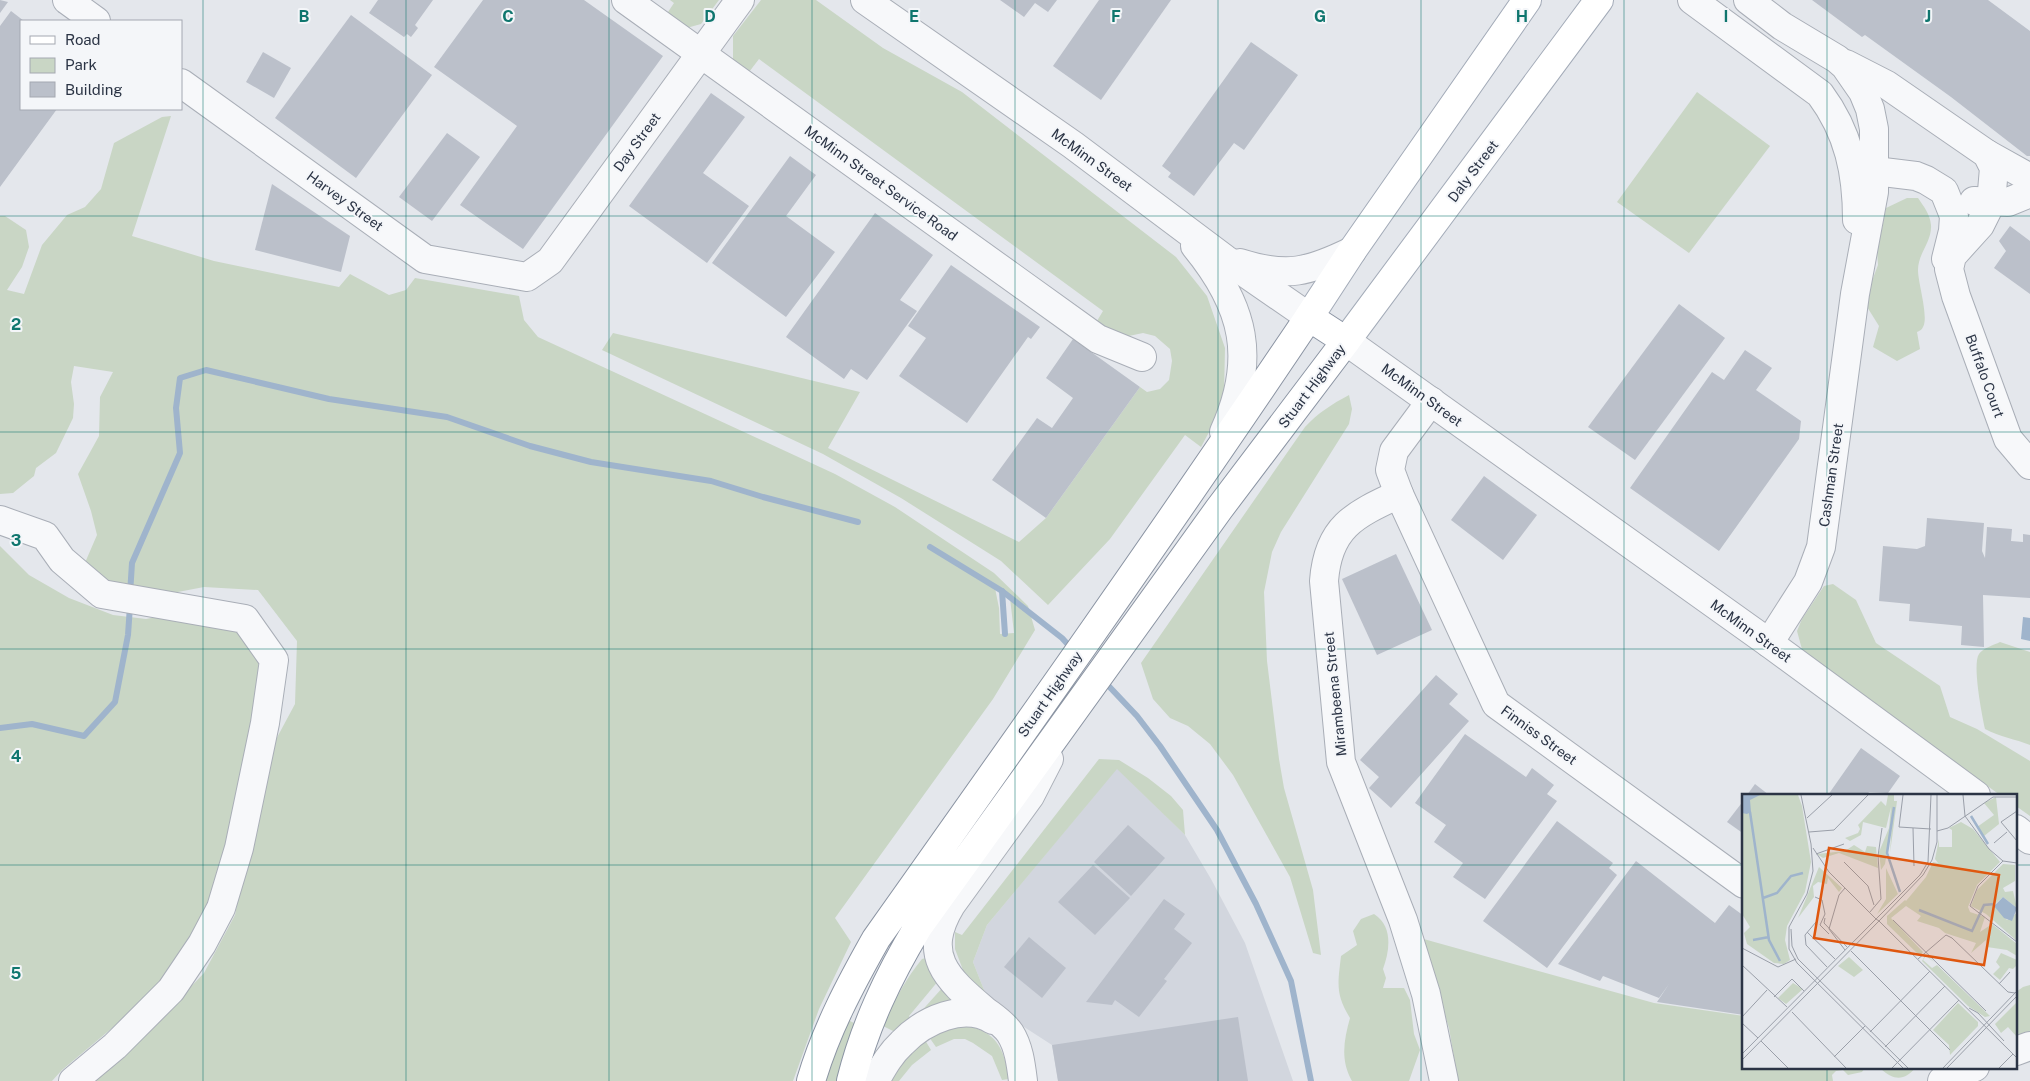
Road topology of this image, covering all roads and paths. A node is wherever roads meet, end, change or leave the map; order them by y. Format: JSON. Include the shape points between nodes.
{"nodes":[{"id":1,"x":67,"y":0,"type":"edge"},
{"id":2,"x":626,"y":0,"type":"edge"},
{"id":3,"x":740,"y":0,"type":"edge"},
{"id":4,"x":865,"y":0,"type":"edge"},
{"id":5,"x":1527,"y":0,"type":"edge"},
{"id":6,"x":1599,"y":0,"type":"edge"},
{"id":7,"x":1678,"y":0,"type":"edge"},
{"id":8,"x":1748,"y":0,"type":"edge"},
{"id":9,"x":1700,"y":6,"type":"edge"},
{"id":10,"x":95,"y":20,"type":"edge"},
{"id":11,"x":1782,"y":26,"type":"junction"},
{"id":12,"x":1763,"y":52,"type":"junction"},
{"id":13,"x":701,"y":54,"type":"junction"},
{"id":14,"x":1837,"y":59,"type":"junction"},
{"id":15,"x":182,"y":84,"type":"edge"},
{"id":16,"x":1863,"y":92,"type":"junction"},
{"id":17,"x":1831,"y":109,"type":"junction"},
{"id":18,"x":1987,"y":154,"type":"junction"},
{"id":19,"x":1851,"y":156,"type":"junction"},
{"id":20,"x":1875,"y":171,"type":"junction"},
{"id":21,"x":2030,"y":178,"type":"edge"},
{"id":22,"x":1944,"y":191,"type":"junction"},
{"id":23,"x":2030,"y":193,"type":"edge"},
{"id":24,"x":1991,"y":203,"type":"junction"},
{"id":25,"x":1157,"y":209,"type":"junction"},
{"id":26,"x":1352,"y":251,"type":"junction"},
{"id":27,"x":1225,"y":259,"type":"junction"},
{"id":28,"x":1950,"y":272,"type":"junction"},
{"id":29,"x":527,"y":278,"type":"joint"},
{"id":30,"x":1855,"y":294,"type":"junction"},
{"id":31,"x":1309,"y":317,"type":"junction"},
{"id":32,"x":1346,"y":340,"type":"junction"},
{"id":33,"x":1142,"y":357,"type":"dead end"},
{"id":34,"x":1431,"y":401,"type":"junction"},
{"id":35,"x":2030,"y":465,"type":"edge"},
{"id":36,"x":1209,"y":466,"type":"junction"},
{"id":37,"x":1399,"y":494,"type":"junction"},
{"id":38,"x":0,"y":520,"type":"edge"},
{"id":39,"x":1769,"y":643,"type":"junction"},
{"id":40,"x":1066,"y":723,"type":"junction"},
{"id":41,"x":1975,"y":794,"type":"edge"},
{"id":42,"x":2018,"y":819,"type":"edge"},
{"id":43,"x":2030,"y":825,"type":"edge"},
{"id":44,"x":2018,"y":831,"type":"edge"},
{"id":45,"x":2030,"y":840,"type":"edge"},
{"id":46,"x":1742,"y":883,"type":"edge"},
{"id":47,"x":1001,"y":1024,"type":"junction"},
{"id":48,"x":2030,"y":1046,"type":"edge"},
{"id":49,"x":2018,"y":1050,"type":"edge"},
{"id":50,"x":1973,"y":1068,"type":"edge"},
{"id":51,"x":73,"y":1081,"type":"edge"},
{"id":52,"x":811,"y":1081,"type":"edge"},
{"id":53,"x":851,"y":1081,"type":"edge"},
{"id":54,"x":875,"y":1081,"type":"edge"},
{"id":55,"x":1023,"y":1081,"type":"edge"},
{"id":56,"x":1444,"y":1081,"type":"edge"},
{"id":57,"x":1942,"y":1081,"type":"edge"}],
"edges":[{"from":1,"to":10,"type":"street"},
{"from":2,"to":13,"type":"street","name":"McMinn Street Service Road"},
{"from":3,"to":13,"type":"street","name":"Day Street"},
{"from":4,"to":25,"type":"street","name":"McMinn Street","via":[[1073,145]]},
{"from":5,"to":26,"type":"main road"},
{"from":6,"to":32,"type":"main road","name":"Daly Street"},
{"from":7,"to":9,"type":"street","name":"Cashman Street"},
{"from":8,"to":11,"type":"street"},
{"from":9,"to":12,"type":"street","name":"Cashman Street"},
{"from":11,"to":12,"type":"street"},
{"from":11,"to":14,"type":"street"},
{"from":12,"to":17,"type":"street","name":"Cashman Street","via":[[1810,85]]},
{"from":13,"to":29,"type":"street","name":"Day Street","via":[[550,261]]},
{"from":13,"to":33,"type":"street","name":"McMinn Street Service Road","via":[[1098,339]]},
{"from":14,"to":16,"type":"street","name":"Cashman Street"},
{"from":14,"to":18,"type":"street","via":[[1887,85]]},
{"from":15,"to":29,"type":"street","name":"Harvey Street","via":[[425,259]]},
{"from":16,"to":17,"type":"street"},
{"from":16,"to":20,"type":"street","name":"Cashman Street","via":[[1874,129]]},
{"from":17,"to":19,"type":"street","name":"Cashman Street"},
{"from":18,"to":21,"type":"street"},
{"from":18,"to":24,"type":"street","via":[[1994,168]]},
{"from":19,"to":20,"type":"street"},
{"from":19,"to":30,"type":"street","name":"Cashman Street","via":[[1857,217]]},
{"from":20,"to":22,"type":"street","via":[[1916,176]]},
{"from":20,"to":30,"type":"street","name":"Cashman Street"},
{"from":22,"to":24,"type":"street","via":[[1965,200]]},
{"from":22,"to":28,"type":"street","name":"Buffalo Court","via":[[1954,216],[1946,255]]},
{"from":23,"to":24,"type":"street","via":[[2016,200]]},
{"from":24,"to":28,"type":"street","via":[[1982,221],[1956,249]]},
{"from":25,"to":27,"type":"street","name":"McMinn Street"},
{"from":25,"to":36,"type":"street","via":[[1210,265],[1232,305],[1242,336],[1244,359],[1240,393]]},
{"from":26,"to":27,"type":"street","via":[[1325,265],[1298,272],[1256,268]]},
{"from":26,"to":31,"type":"main road"},
{"from":27,"to":31,"type":"street","name":"McMinn Street"},
{"from":28,"to":35,"type":"street","name":"Buffalo Court","via":[[2008,439]]},
{"from":30,"to":39,"type":"street","name":"Cashman Street","via":[[1821,547],[1808,582]]},
{"from":31,"to":32,"type":"main road","name":"McMinn Street"},
{"from":31,"to":36,"type":"main road","name":"Stuart Highway"},
{"from":32,"to":34,"type":"street","name":"McMinn Street"},
{"from":32,"to":40,"type":"main road","name":"Stuart Highway"},
{"from":34,"to":37,"type":"street","via":[[1394,451],[1390,470]]},
{"from":34,"to":39,"type":"street","name":"McMinn Street"},
{"from":36,"to":52,"type":"main road","name":"Stuart Highway","via":[[876,939],[827,1033]]},
{"from":37,"to":46,"type":"street","name":"Finniss Street","via":[[1496,704]]},
{"from":37,"to":56,"type":"street","name":"Mirambeena Street","via":[[1366,510],[1345,526],[1330,549],[1324,580],[1341,762],[1403,920],[1426,994]]},
{"from":38,"to":51,"type":"street","via":[[45,536],[62,560],[102,594],[245,619],[274,660],[265,723],[239,848],[221,908],[202,944],[171,990]]},
{"from":39,"to":41,"type":"street","name":"McMinn Street"},
{"from":40,"to":47,"type":"street","via":[[1030,796],[951,905],[939,930],[937,952],[940,964],[977,1004]]},
{"from":40,"to":53,"type":"main road","name":"Stuart Highway","via":[[918,927],[898,960],[867,1025]]},
{"from":42,"to":43,"type":"street"},
{"from":44,"to":45,"type":"street"},
{"from":47,"to":54,"type":"street","via":[[976,1013],[945,1016],[930,1022],[902,1042]]},
{"from":47,"to":55,"type":"street","via":[[1015,1041]]},
{"from":48,"to":49,"type":"street"},
{"from":50,"to":57,"type":"street"}]}
